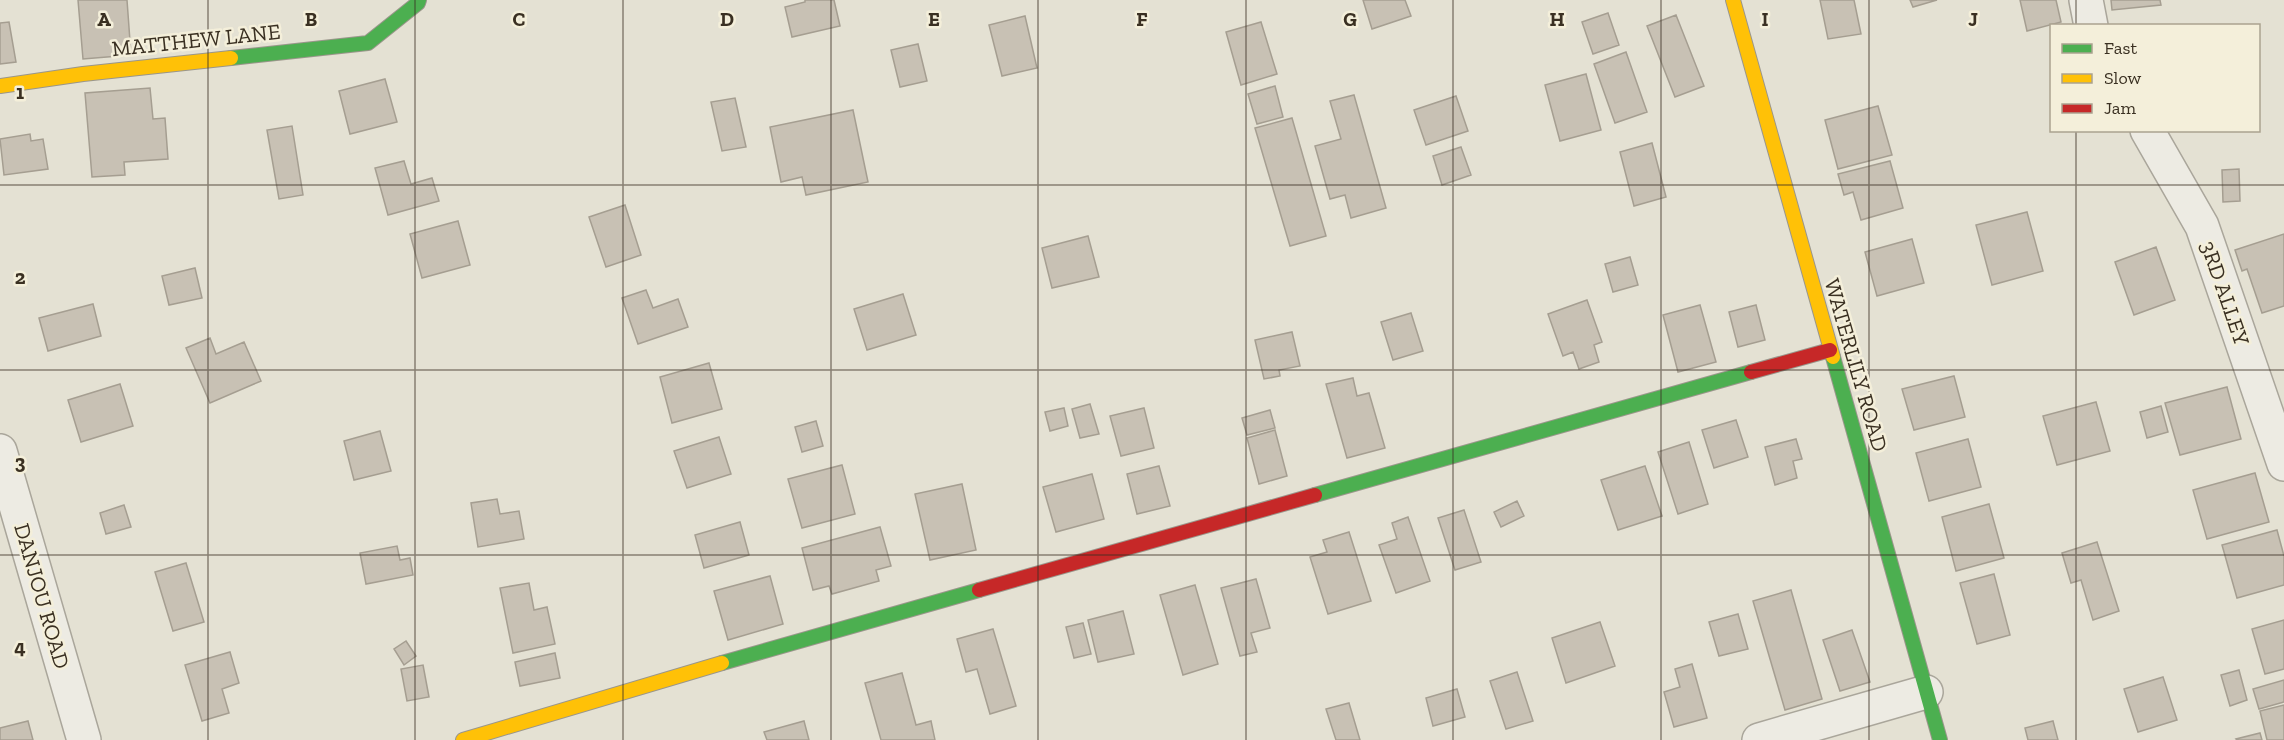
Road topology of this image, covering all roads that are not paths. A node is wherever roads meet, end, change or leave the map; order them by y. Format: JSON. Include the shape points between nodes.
{"nodes":[{"id":1,"x":1733,"y":0,"type":"edge"},
{"id":2,"x":2086,"y":0,"type":"edge"},
{"id":3,"x":418,"y":2,"type":"edge"},
{"id":4,"x":2091,"y":24,"type":"edge"},
{"id":5,"x":0,"y":87,"type":"edge"},
{"id":6,"x":2148,"y":132,"type":"edge"},
{"id":7,"x":1830,"y":350,"type":"junction"},
{"id":8,"x":0,"y":454,"type":"edge"},
{"id":9,"x":2284,"y":464,"type":"edge"},
{"id":10,"x":1926,"y":692,"type":"junction"},
{"id":11,"x":84,"y":740,"type":"edge"},
{"id":12,"x":463,"y":740,"type":"edge"},
{"id":13,"x":1759,"y":740,"type":"edge"},
{"id":14,"x":1940,"y":740,"type":"edge"}],
"edges":[{"from":1,"to":7,"type":"street","name":"WATERLILY ROAD"},
{"from":2,"to":4,"type":"street"},
{"from":3,"to":5,"type":"street","name":"MATTHEW LANE","via":[[368,43],[83,74]]},
{"from":6,"to":9,"type":"street","name":"3RD ALLEY","via":[[2202,226]]},
{"from":7,"to":10,"type":"street","name":"WATERLILY ROAD"},
{"from":7,"to":12,"type":"street","via":[[804,639]]},
{"from":8,"to":11,"type":"street","name":"DANJOU ROAD"},
{"from":10,"to":13,"type":"street"},
{"from":10,"to":14,"type":"street","name":"WATERLILY ROAD"}]}
